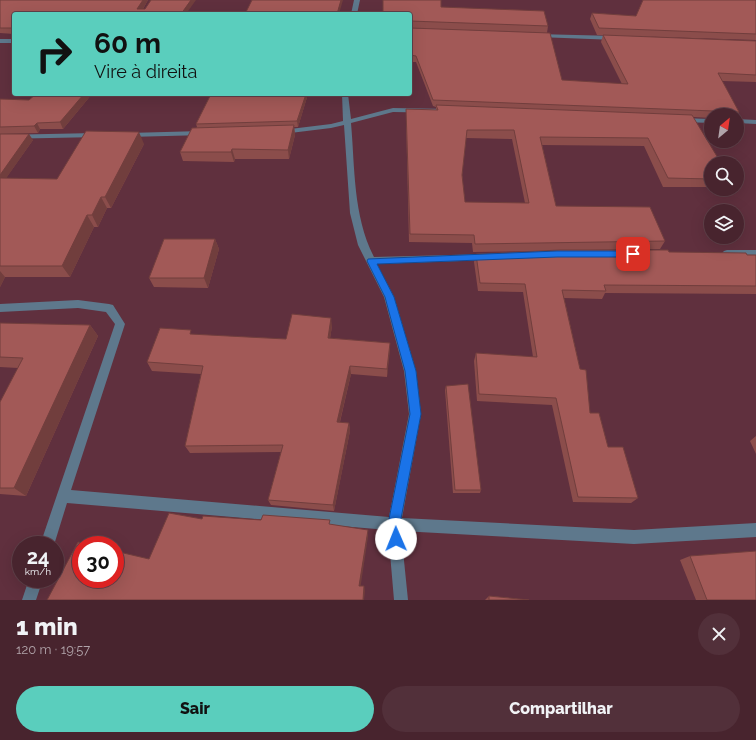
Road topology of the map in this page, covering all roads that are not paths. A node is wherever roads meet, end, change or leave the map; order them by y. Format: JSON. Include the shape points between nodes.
{"nodes":[{"id":1,"x":357,"y":0,"type":"edge"},
{"id":2,"x":354,"y":12,"type":"edge"},
{"id":3,"x":528,"y":35,"type":"edge"},
{"id":4,"x":623,"y":38,"type":"edge"},
{"id":5,"x":0,"y":41,"type":"edge"},
{"id":6,"x":12,"y":41,"type":"edge"},
{"id":7,"x":345,"y":96,"type":"edge"},
{"id":8,"x":457,"y":111,"type":"edge"},
{"id":9,"x":677,"y":120,"type":"edge"},
{"id":10,"x":346,"y":121,"type":"junction"},
{"id":11,"x":704,"y":121,"type":"edge"},
{"id":12,"x":744,"y":121,"type":"edge"},
{"id":13,"x":756,"y":122,"type":"edge"},
{"id":14,"x":276,"y":132,"type":"edge"},
{"id":15,"x":207,"y":133,"type":"edge"},
{"id":16,"x":106,"y":135,"type":"edge"},
{"id":17,"x":121,"y":135,"type":"edge"},
{"id":18,"x":0,"y":137,"type":"edge"},
{"id":19,"x":756,"y":253,"type":"edge"},
{"id":20,"x":716,"y":254,"type":"edge"},
{"id":21,"x":503,"y":256,"type":"edge"},
{"id":22,"x":371,"y":261,"type":"junction"},
{"id":23,"x":0,"y":308,"type":"edge"},
{"id":24,"x":64,"y":496,"type":"junction"},
{"id":25,"x":394,"y":524,"type":"junction"},
{"id":26,"x":756,"y":530,"type":"edge"},
{"id":27,"x":50,"y":536,"type":"edge"},
{"id":28,"x":33,"y":588,"type":"edge"},
{"id":29,"x":29,"y":600,"type":"edge"},
{"id":30,"x":401,"y":600,"type":"edge"}],
"edges":[{"from":1,"to":2,"type":"street"},
{"from":3,"to":4,"type":"street"},
{"from":5,"to":6,"type":"street"},
{"from":7,"to":10,"type":"street"},
{"from":8,"to":10,"type":"street","via":[[393,110]]},
{"from":9,"to":11,"type":"street"},
{"from":10,"to":14,"type":"street","via":[[311,129]]},
{"from":10,"to":22,"type":"street","via":[[354,213],[363,245]]},
{"from":12,"to":13,"type":"street"},
{"from":15,"to":17,"type":"street"},
{"from":16,"to":18,"type":"street"},
{"from":19,"to":20,"type":"street"},
{"from":21,"to":22,"type":"street"},
{"from":22,"to":25,"type":"street","via":[[391,304],[410,371],[415,414]]},
{"from":23,"to":24,"type":"street","via":[[78,304],[101,306],[109,308],[120,324]]},
{"from":24,"to":25,"type":"street"},
{"from":24,"to":27,"type":"street"},
{"from":25,"to":26,"type":"street","via":[[634,537]]},
{"from":25,"to":30,"type":"street"},
{"from":28,"to":29,"type":"street"}]}
